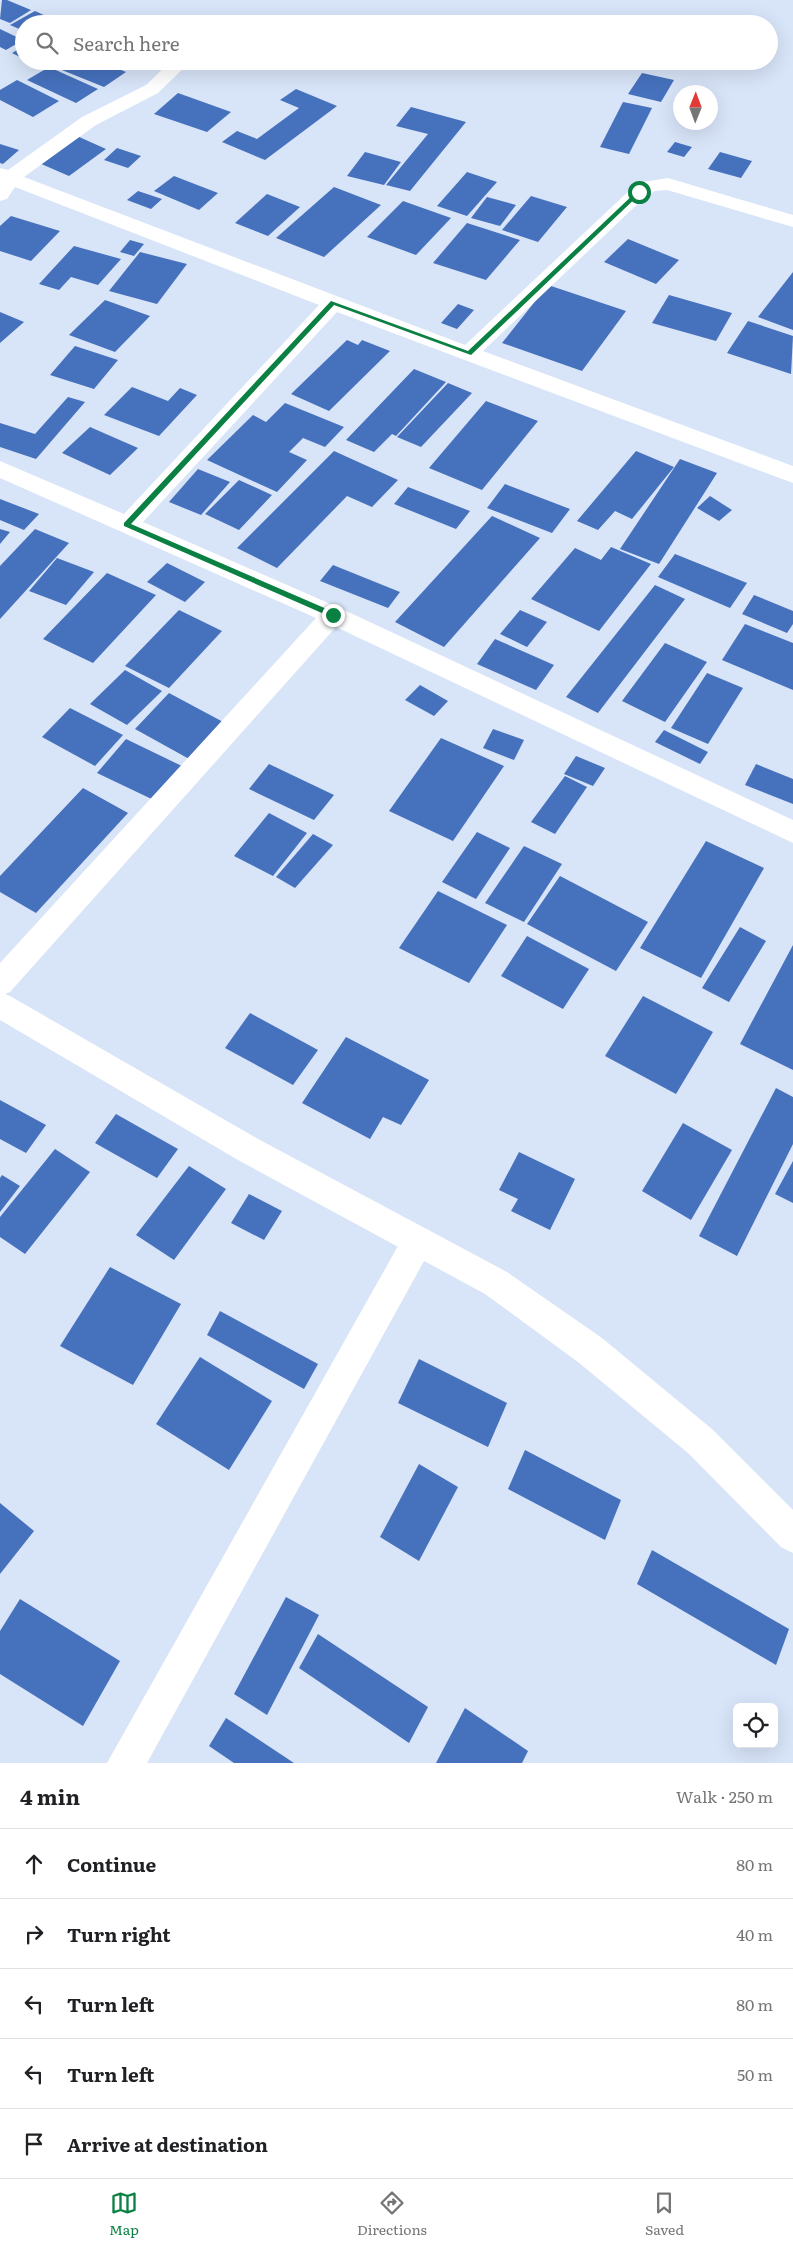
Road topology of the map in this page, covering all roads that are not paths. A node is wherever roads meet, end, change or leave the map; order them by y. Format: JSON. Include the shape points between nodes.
{"nodes":[{"id":1,"x":172,"y":70,"type":"edge"},
{"id":2,"x":4,"y":182,"type":"edge"},
{"id":3,"x":793,"y":220,"type":"edge"},
{"id":4,"x":333,"y":302,"type":"junction"},
{"id":5,"x":469,"y":354,"type":"junction"},
{"id":6,"x":0,"y":469,"type":"edge"},
{"id":7,"x":793,"y":475,"type":"edge"},
{"id":8,"x":127,"y":525,"type":"junction"},
{"id":9,"x":333,"y":615,"type":"junction"},
{"id":10,"x":793,"y":832,"type":"edge"},
{"id":11,"x":0,"y":983,"type":"edge"},
{"id":12,"x":0,"y":1005,"type":"edge"},
{"id":13,"x":418,"y":1241,"type":"junction"},
{"id":14,"x":793,"y":1535,"type":"edge"},
{"id":15,"x":126,"y":1763,"type":"edge"}],
"edges":[{"from":1,"to":2,"type":"street","via":[[152,89],[89,121]]},
{"from":2,"to":4,"type":"street"},
{"from":3,"to":5,"type":"street","via":[[668,184],[650,186],[639,192]]},
{"from":4,"to":5,"type":"street"},
{"from":4,"to":8,"type":"street"},
{"from":5,"to":7,"type":"street"},
{"from":6,"to":8,"type":"street"},
{"from":8,"to":9,"type":"street"},
{"from":9,"to":10,"type":"street"},
{"from":9,"to":11,"type":"street"},
{"from":12,"to":13,"type":"street","via":[[249,1150]]},
{"from":13,"to":14,"type":"street","via":[[496,1283],[590,1350],[700,1442]]},
{"from":13,"to":15,"type":"street"}]}
